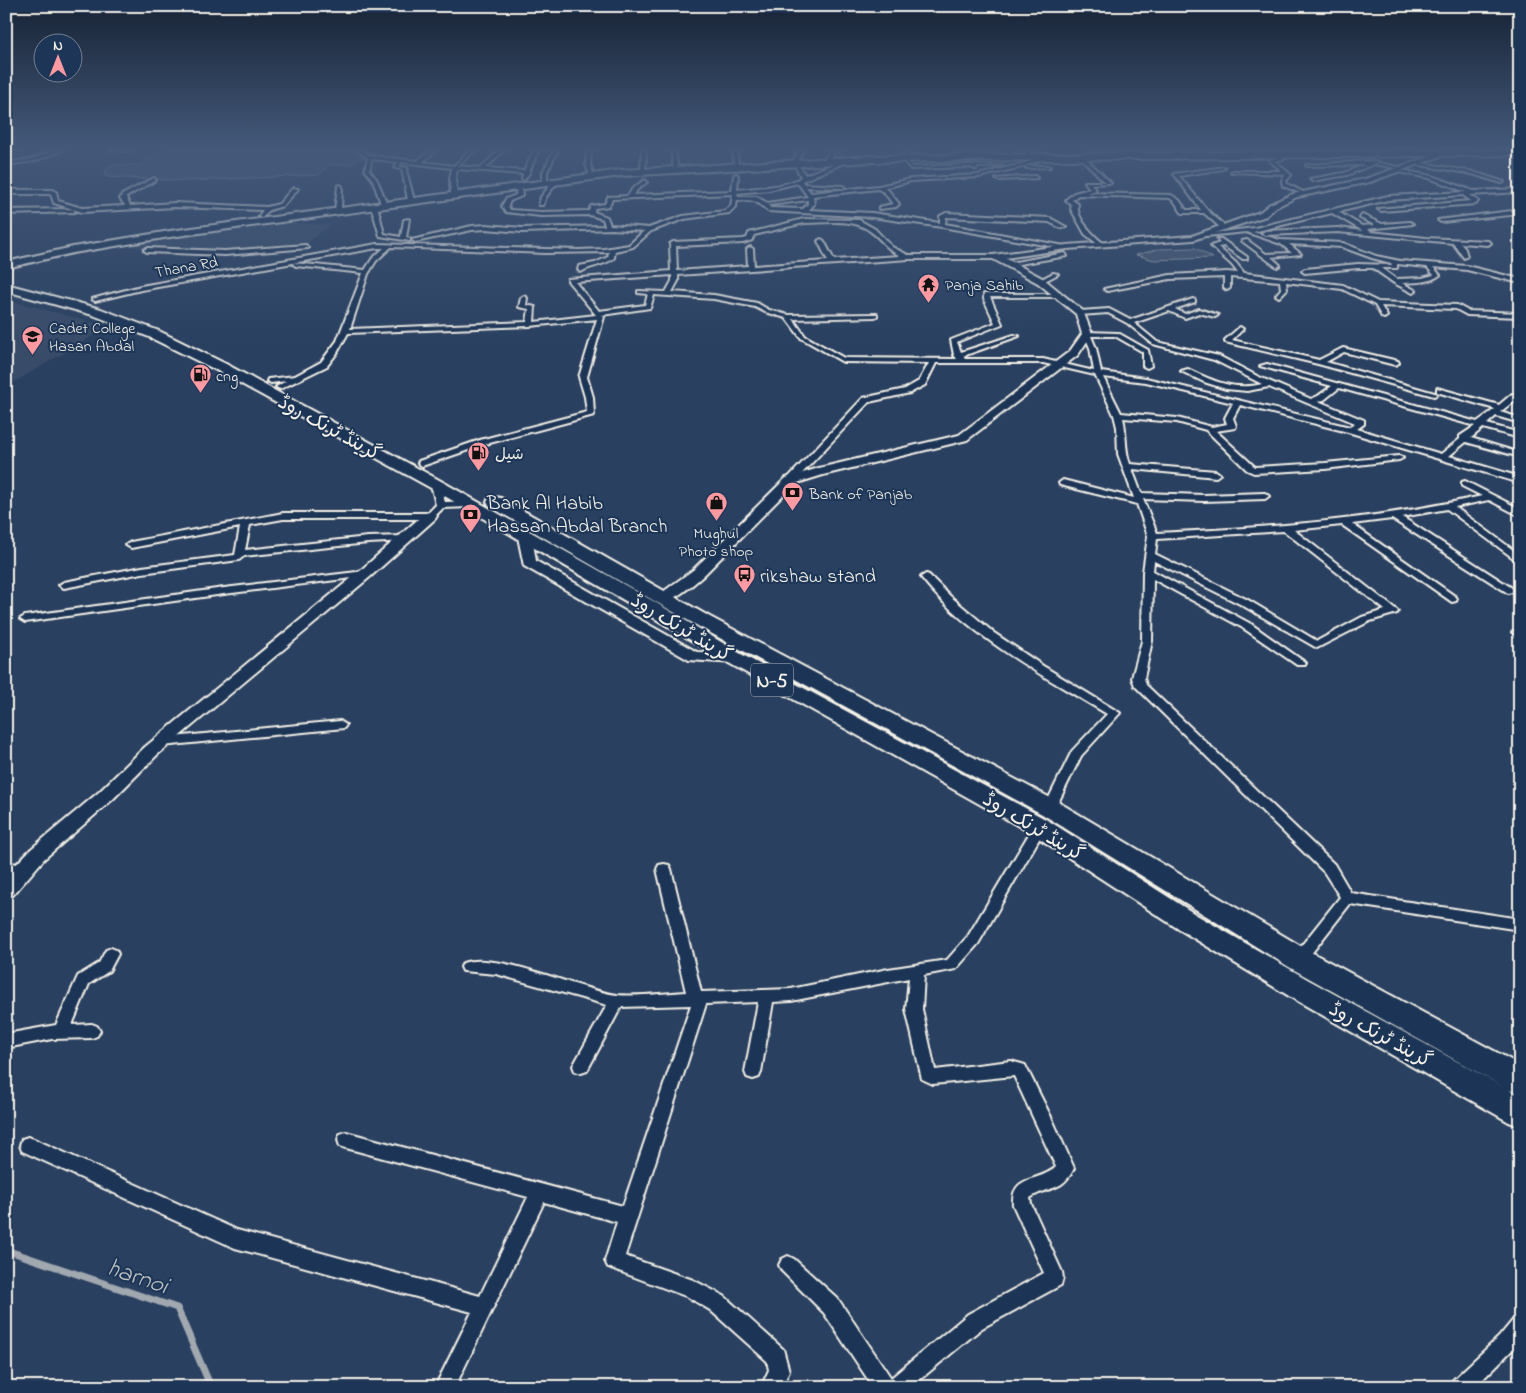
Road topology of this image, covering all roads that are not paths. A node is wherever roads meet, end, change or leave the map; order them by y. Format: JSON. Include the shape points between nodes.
{"nodes":[{"id":1,"x":305,"y":215,"type":"edge"},
{"id":2,"x":377,"y":215,"type":"edge"},
{"id":3,"x":598,"y":215,"type":"edge"},
{"id":4,"x":705,"y":215,"type":"edge"},
{"id":5,"x":823,"y":215,"type":"edge"},
{"id":6,"x":872,"y":215,"type":"edge"},
{"id":7,"x":944,"y":215,"type":"edge"},
{"id":8,"x":963,"y":215,"type":"edge"},
{"id":9,"x":1043,"y":215,"type":"edge"},
{"id":10,"x":1079,"y":215,"type":"edge"},
{"id":11,"x":1209,"y":215,"type":"edge"},
{"id":12,"x":1260,"y":215,"type":"edge"},
{"id":13,"x":1317,"y":215,"type":"edge"},
{"id":14,"x":1340,"y":215,"type":"edge"},
{"id":15,"x":1443,"y":215,"type":"edge"},
{"id":16,"x":1491,"y":215,"type":"edge"},
{"id":17,"x":1362,"y":217,"type":"dead end"},
{"id":18,"x":1453,"y":219,"type":"junction"},
{"id":19,"x":406,"y":220,"type":"dead end"},
{"id":20,"x":823,"y":220,"type":"junction"},
{"id":21,"x":1046,"y":220,"type":"junction"},
{"id":22,"x":1441,"y":220,"type":"dead end"},
{"id":23,"x":1410,"y":224,"type":"dead end"},
{"id":24,"x":942,"y":225,"type":"junction"},
{"id":25,"x":1383,"y":226,"type":"junction"},
{"id":26,"x":612,"y":227,"type":"junction"},
{"id":27,"x":1063,"y":227,"type":"dead end"},
{"id":28,"x":1224,"y":228,"type":"junction"},
{"id":29,"x":1362,"y":228,"type":"junction"},
{"id":30,"x":649,"y":230,"type":"junction"},
{"id":31,"x":1245,"y":231,"type":"junction"},
{"id":32,"x":1369,"y":233,"type":"junction"},
{"id":33,"x":1254,"y":234,"type":"junction"},
{"id":34,"x":1206,"y":235,"type":"junction"},
{"id":35,"x":821,"y":241,"type":"dead end"},
{"id":36,"x":1245,"y":241,"type":"dead end"},
{"id":37,"x":1454,"y":241,"type":"junction"},
{"id":38,"x":403,"y":242,"type":"junction"},
{"id":39,"x":1282,"y":242,"type":"junction"},
{"id":40,"x":1488,"y":243,"type":"dead end"},
{"id":41,"x":1101,"y":244,"type":"junction"},
{"id":42,"x":1226,"y":244,"type":"junction"},
{"id":43,"x":389,"y":246,"type":"junction"},
{"id":44,"x":306,"y":247,"type":"dead end"},
{"id":45,"x":750,"y":249,"type":"dead end"},
{"id":46,"x":73,"y":250,"type":"junction"},
{"id":47,"x":147,"y":250,"type":"dead end"},
{"id":48,"x":612,"y":250,"type":"junction"},
{"id":49,"x":1066,"y":251,"type":"junction"},
{"id":50,"x":1266,"y":256,"type":"junction"},
{"id":51,"x":1464,"y":256,"type":"dead end"},
{"id":52,"x":909,"y":257,"type":"junction"},
{"id":53,"x":996,"y":257,"type":"junction"},
{"id":54,"x":1245,"y":258,"type":"dead end"},
{"id":55,"x":6,"y":259,"type":"edge"},
{"id":56,"x":1393,"y":261,"type":"junction"},
{"id":57,"x":283,"y":263,"type":"junction"},
{"id":58,"x":832,"y":263,"type":"junction"},
{"id":59,"x":1007,"y":264,"type":"junction"},
{"id":60,"x":6,"y":265,"type":"edge"},
{"id":61,"x":1277,"y":265,"type":"dead end"},
{"id":62,"x":1374,"y":266,"type":"junction"},
{"id":63,"x":1429,"y":266,"type":"junction"},
{"id":64,"x":752,"y":269,"type":"junction"},
{"id":65,"x":580,"y":270,"type":"dead end"},
{"id":66,"x":1305,"y":271,"type":"dead end"},
{"id":67,"x":366,"y":272,"type":"junction"},
{"id":68,"x":676,"y":272,"type":"junction"},
{"id":69,"x":1055,"y":274,"type":"dead end"},
{"id":70,"x":1227,"y":274,"type":"junction"},
{"id":71,"x":1242,"y":274,"type":"junction"},
{"id":72,"x":28,"y":275,"type":"dead end"},
{"id":73,"x":6,"y":277,"type":"edge"},
{"id":74,"x":1283,"y":280,"type":"junction"},
{"id":75,"x":1041,"y":281,"type":"junction"},
{"id":76,"x":1394,"y":281,"type":"junction"},
{"id":77,"x":1520,"y":281,"type":"edge"},
{"id":78,"x":6,"y":287,"type":"edge"},
{"id":79,"x":1227,"y":288,"type":"dead end"},
{"id":80,"x":1107,"y":289,"type":"dead end"},
{"id":81,"x":1413,"y":291,"type":"dead end"},
{"id":82,"x":640,"y":292,"type":"dead end"},
{"id":83,"x":651,"y":293,"type":"junction"},
{"id":84,"x":667,"y":295,"type":"junction"},
{"id":85,"x":1279,"y":295,"type":"dead end"},
{"id":86,"x":1060,"y":296,"type":"junction"},
{"id":87,"x":524,"y":298,"type":"dead end"},
{"id":88,"x":94,"y":299,"type":"junction"},
{"id":89,"x":1193,"y":301,"type":"dead end"},
{"id":90,"x":1377,"y":304,"type":"junction"},
{"id":91,"x":1169,"y":309,"type":"junction"},
{"id":92,"x":1080,"y":313,"type":"junction"},
{"id":93,"x":1473,"y":314,"type":"junction"},
{"id":94,"x":600,"y":315,"type":"junction"},
{"id":95,"x":875,"y":315,"type":"dead end"},
{"id":96,"x":1215,"y":315,"type":"dead end"},
{"id":97,"x":1510,"y":315,"type":"junction"},
{"id":98,"x":1520,"y":315,"type":"edge"},
{"id":99,"x":1384,"y":316,"type":"dead end"},
{"id":100,"x":788,"y":317,"type":"junction"},
{"id":101,"x":1128,"y":322,"type":"junction"},
{"id":102,"x":1479,"y":323,"type":"dead end"},
{"id":103,"x":1520,"y":323,"type":"edge"},
{"id":104,"x":530,"y":324,"type":"junction"},
{"id":105,"x":1240,"y":329,"type":"dead end"},
{"id":106,"x":346,"y":331,"type":"junction"},
{"id":107,"x":1087,"y":334,"type":"junction"},
{"id":108,"x":1016,"y":336,"type":"dead end"},
{"id":109,"x":960,"y":358,"type":"junction"},
{"id":110,"x":933,"y":361,"type":"junction"},
{"id":111,"x":1320,"y":362,"type":"junction"},
{"id":112,"x":1395,"y":363,"type":"dead end"},
{"id":113,"x":1059,"y":365,"type":"junction"},
{"id":114,"x":1147,"y":366,"type":"dead end"},
{"id":115,"x":1264,"y":366,"type":"dead end"},
{"id":116,"x":1185,"y":371,"type":"dead end"},
{"id":117,"x":1098,"y":374,"type":"junction"},
{"id":118,"x":282,"y":382,"type":"junction"},
{"id":119,"x":1270,"y":384,"type":"junction"},
{"id":120,"x":1338,"y":386,"type":"junction"},
{"id":121,"x":1438,"y":390,"type":"junction"},
{"id":122,"x":1515,"y":396,"type":"dead end"},
{"id":123,"x":1311,"y":401,"type":"junction"},
{"id":124,"x":1237,"y":403,"type":"junction"},
{"id":125,"x":1419,"y":406,"type":"junction"},
{"id":126,"x":1497,"y":411,"type":"junction"},
{"id":127,"x":1118,"y":415,"type":"junction"},
{"id":128,"x":1520,"y":421,"type":"edge"},
{"id":129,"x":1479,"y":424,"type":"junction"},
{"id":130,"x":1212,"y":429,"type":"junction"},
{"id":131,"x":1351,"y":430,"type":"junction"},
{"id":132,"x":1520,"y":436,"type":"edge"},
{"id":133,"x":1463,"y":438,"type":"junction"},
{"id":134,"x":1519,"y":455,"type":"edge"},
{"id":135,"x":1443,"y":457,"type":"junction"},
{"id":136,"x":1399,"y":458,"type":"dead end"},
{"id":137,"x":422,"y":463,"type":"junction"},
{"id":138,"x":1127,"y":466,"type":"junction"},
{"id":139,"x":1216,"y":474,"type":"dead end"},
{"id":140,"x":1520,"y":480,"type":"edge"},
{"id":141,"x":790,"y":481,"type":"junction"},
{"id":142,"x":435,"y":484,"type":"junction"},
{"id":143,"x":1063,"y":484,"type":"dead end"},
{"id":144,"x":1465,"y":484,"type":"dead end"},
{"id":145,"x":1265,"y":496,"type":"dead end"},
{"id":146,"x":1490,"y":497,"type":"junction"},
{"id":147,"x":1140,"y":499,"type":"junction"},
{"id":148,"x":470,"y":504,"type":"junction"},
{"id":149,"x":1448,"y":506,"type":"junction"},
{"id":150,"x":436,"y":511,"type":"junction"},
{"id":151,"x":1520,"y":513,"type":"edge"},
{"id":152,"x":1393,"y":515,"type":"junction"},
{"id":153,"x":246,"y":522,"type":"junction"},
{"id":154,"x":1342,"y":522,"type":"junction"},
{"id":155,"x":1287,"y":529,"type":"junction"},
{"id":156,"x":1153,"y":536,"type":"junction"},
{"id":157,"x":406,"y":539,"type":"junction"},
{"id":158,"x":131,"y":545,"type":"dead end"},
{"id":159,"x":239,"y":554,"type":"junction"},
{"id":160,"x":1150,"y":555,"type":"junction"},
{"id":161,"x":1520,"y":560,"type":"edge"},
{"id":162,"x":1148,"y":572,"type":"junction"},
{"id":163,"x":365,"y":574,"type":"junction"},
{"id":164,"x":926,"y":578,"type":"dead end"},
{"id":165,"x":64,"y":585,"type":"dead end"},
{"id":166,"x":1508,"y":590,"type":"dead end"},
{"id":167,"x":663,"y":597,"type":"junction"},
{"id":168,"x":1452,"y":599,"type":"dead end"},
{"id":169,"x":25,"y":619,"type":"dead end"},
{"id":170,"x":1301,"y":663,"type":"dead end"},
{"id":171,"x":340,"y":725,"type":"dead end"},
{"id":172,"x":162,"y":742,"type":"junction"},
{"id":173,"x":1050,"y":808,"type":"junction"},
{"id":174,"x":1040,"y":827,"type":"junction"},
{"id":175,"x":14,"y":868,"type":"edge"},
{"id":176,"x":664,"y":869,"type":"dead end"},
{"id":177,"x":6,"y":890,"type":"edge"},
{"id":178,"x":1347,"y":898,"type":"junction"},
{"id":179,"x":1520,"y":925,"type":"edge"},
{"id":180,"x":111,"y":954,"type":"dead end"},
{"id":181,"x":1299,"y":959,"type":"junction"},
{"id":182,"x":468,"y":967,"type":"dead end"},
{"id":183,"x":917,"y":970,"type":"junction"},
{"id":184,"x":767,"y":996,"type":"junction"},
{"id":185,"x":698,"y":998,"type":"junction"},
{"id":186,"x":617,"y":1001,"type":"junction"},
{"id":187,"x":62,"y":1030,"type":"junction"},
{"id":188,"x":92,"y":1031,"type":"dead end"},
{"id":189,"x":6,"y":1041,"type":"edge"},
{"id":190,"x":582,"y":1066,"type":"dead end"},
{"id":191,"x":753,"y":1072,"type":"dead end"},
{"id":192,"x":1520,"y":1080,"type":"edge"},
{"id":193,"x":1520,"y":1112,"type":"edge"},
{"id":194,"x":346,"y":1140,"type":"dead end"},
{"id":195,"x":28,"y":1145,"type":"dead end"},
{"id":196,"x":540,"y":1192,"type":"junction"},
{"id":197,"x":628,"y":1216,"type":"junction"},
{"id":198,"x":788,"y":1265,"type":"dead end"},
{"id":199,"x":483,"y":1306,"type":"junction"},
{"id":200,"x":1520,"y":1327,"type":"edge"},
{"id":201,"x":445,"y":1387,"type":"edge"},
{"id":202,"x":771,"y":1387,"type":"edge"},
{"id":203,"x":885,"y":1387,"type":"edge"},
{"id":204,"x":895,"y":1387,"type":"edge"},
{"id":205,"x":1460,"y":1387,"type":"edge"}],
"edges":[{"from":1,"to":46,"type":"highway"},
{"from":2,"to":38,"type":"street","via":[[382,235]]},
{"from":3,"to":26,"type":"street"},
{"from":4,"to":30,"type":"street","via":[[683,218]]},
{"from":5,"to":20,"type":"street"},
{"from":6,"to":24,"type":"street"},
{"from":7,"to":24,"type":"street"},
{"from":8,"to":21,"type":"street"},
{"from":9,"to":21,"type":"street"},
{"from":10,"to":41,"type":"street","via":[[1090,238]]},
{"from":11,"to":28,"type":"street"},
{"from":12,"to":28,"type":"main road"},
{"from":13,"to":31,"type":"street"},
{"from":14,"to":29,"type":"street"},
{"from":15,"to":18,"type":"street"},
{"from":16,"to":18,"type":"street"},
{"from":17,"to":25,"type":"street"},
{"from":18,"to":22,"type":"street"},
{"from":19,"to":38,"type":"street"},
{"from":20,"to":52,"type":"street","via":[[863,223],[890,248]]},
{"from":20,"to":68,"type":"street","via":[[769,229],[751,234],[752,238],[743,241],[674,244]]},
{"from":21,"to":27,"type":"street"},
{"from":23,"to":25,"type":"street"},
{"from":24,"to":49,"type":"street"},
{"from":25,"to":29,"type":"street"},
{"from":26,"to":30,"type":"street"},
{"from":26,"to":38,"type":"street","via":[[522,230],[490,225]]},
{"from":28,"to":34,"type":"main road"},
{"from":29,"to":32,"type":"street"},
{"from":30,"to":48,"type":"street","via":[[631,246]]},
{"from":31,"to":33,"type":"street"},
{"from":31,"to":34,"type":"street"},
{"from":32,"to":33,"type":"street","via":[[1338,230]]},
{"from":32,"to":37,"type":"street"},
{"from":33,"to":39,"type":"street"},
{"from":34,"to":41,"type":"main road"},
{"from":34,"to":42,"type":"street"},
{"from":35,"to":58,"type":"street"},
{"from":36,"to":50,"type":"street"},
{"from":37,"to":40,"type":"street"},
{"from":37,"to":51,"type":"street"},
{"from":38,"to":43,"type":"street","name":"Thana Rd"},
{"from":38,"to":48,"type":"street","name":"Thana Rd","via":[[478,250],[589,253]]},
{"from":39,"to":50,"type":"street","via":[[1298,254]]},
{"from":39,"to":56,"type":"street","via":[[1343,245]]},
{"from":41,"to":49,"type":"main road"},
{"from":42,"to":54,"type":"street"},
{"from":42,"to":71,"type":"street","via":[[1214,246]]},
{"from":43,"to":57,"type":"street","name":"Thana Rd"},
{"from":43,"to":67,"type":"street","via":[[373,260]]},
{"from":44,"to":47,"type":"street","via":[[225,253]]},
{"from":45,"to":64,"type":"street"},
{"from":46,"to":55,"type":"highway"},
{"from":46,"to":60,"type":"highway"},
{"from":46,"to":72,"type":"highway","via":[[39,262],[28,269]]},
{"from":48,"to":65,"type":"street","via":[[609,260],[581,267]]},
{"from":49,"to":53,"type":"main road"},
{"from":49,"to":59,"type":"street"},
{"from":50,"to":61,"type":"street"},
{"from":52,"to":53,"type":"street"},
{"from":52,"to":58,"type":"street"},
{"from":53,"to":59,"type":"main road"},
{"from":56,"to":62,"type":"street","via":[[1395,266]]},
{"from":56,"to":63,"type":"street"},
{"from":57,"to":67,"type":"street"},
{"from":57,"to":88,"type":"street","name":"Thana Rd"},
{"from":58,"to":64,"type":"street"},
{"from":59,"to":75,"type":"main road"},
{"from":62,"to":66,"type":"street"},
{"from":62,"to":76,"type":"street"},
{"from":63,"to":76,"type":"street","via":[[1436,276]]},
{"from":63,"to":77,"type":"street","via":[[1467,268]]},
{"from":64,"to":68,"type":"street"},
{"from":67,"to":106,"type":"street"},
{"from":68,"to":84,"type":"street"},
{"from":68,"to":94,"type":"street","via":[[570,280]]},
{"from":69,"to":75,"type":"street"},
{"from":70,"to":71,"type":"street"},
{"from":70,"to":79,"type":"street"},
{"from":70,"to":80,"type":"street","via":[[1170,277]]},
{"from":71,"to":74,"type":"street"},
{"from":73,"to":88,"type":"highway","name":"گرینڈ ٹرنک روڈ","number":"N-5"},
{"from":74,"to":85,"type":"street","via":[[1284,289]]},
{"from":74,"to":90,"type":"street","via":[[1339,286]]},
{"from":75,"to":86,"type":"main road"},
{"from":76,"to":81,"type":"street"},
{"from":78,"to":142,"type":"highway","name":"گرینڈ ٹرنک روڈ","number":"N-5","via":[[98,312],[154,334]]},
{"from":82,"to":83,"type":"street"},
{"from":83,"to":84,"type":"street"},
{"from":83,"to":94,"type":"street","via":[[648,307]]},
{"from":84,"to":100,"type":"street","via":[[714,297],[757,305]]},
{"from":86,"to":92,"type":"main road"},
{"from":86,"to":109,"type":"street","via":[[986,295],[999,324],[953,341]]},
{"from":87,"to":104,"type":"street","via":[[522,307],[532,307]]},
{"from":88,"to":118,"type":"highway","name":"گرینڈ ٹرنک روڈ","number":"N-5"},
{"from":89,"to":91,"type":"street"},
{"from":90,"to":93,"type":"street","via":[[1458,307]]},
{"from":90,"to":99,"type":"street"},
{"from":91,"to":96,"type":"street","via":[[1185,316],[1199,311]]},
{"from":91,"to":101,"type":"street"},
{"from":92,"to":101,"type":"street","via":[[1106,311]]},
{"from":92,"to":107,"type":"main road"},
{"from":93,"to":97,"type":"street"},
{"from":93,"to":102,"type":"street"},
{"from":94,"to":104,"type":"street"},
{"from":94,"to":137,"type":"street","via":[[583,377],[591,413],[483,442]]},
{"from":95,"to":100,"type":"street"},
{"from":97,"to":98,"type":"street"},
{"from":97,"to":103,"type":"street"},
{"from":100,"to":110,"type":"street","via":[[803,337],[843,360]]},
{"from":101,"to":119,"type":"street","via":[[1155,343],[1216,358]]},
{"from":104,"to":106,"type":"street"},
{"from":105,"to":111,"type":"street","via":[[1227,341]]},
{"from":106,"to":118,"type":"street","via":[[324,364]]},
{"from":107,"to":113,"type":"main road","via":[[1082,344]]},
{"from":107,"to":114,"type":"street","via":[[1116,334],[1146,352]]},
{"from":107,"to":117,"type":"street"},
{"from":108,"to":109,"type":"street"},
{"from":109,"to":110,"type":"street"},
{"from":109,"to":113,"type":"street","via":[[1043,361]]},
{"from":110,"to":141,"type":"street","via":[[922,383],[907,391],[866,400]]},
{"from":111,"to":112,"type":"street","via":[[1343,350]]},
{"from":111,"to":121,"type":"street"},
{"from":113,"to":117,"type":"street"},
{"from":113,"to":141,"type":"main road","via":[[964,438]]},
{"from":115,"to":120,"type":"street"},
{"from":116,"to":119,"type":"street","via":[[1217,386],[1253,390]]},
{"from":117,"to":124,"type":"street","via":[[1146,380]]},
{"from":117,"to":127,"type":"street"},
{"from":118,"to":137,"type":"highway","name":"گرینڈ ٹرنک روڈ","number":"N-5"},
{"from":119,"to":123,"type":"street"},
{"from":120,"to":123,"type":"street"},
{"from":120,"to":125,"type":"street"},
{"from":121,"to":125,"type":"street"},
{"from":121,"to":126,"type":"street"},
{"from":122,"to":126,"type":"street"},
{"from":123,"to":131,"type":"street","via":[[1361,422]]},
{"from":124,"to":130,"type":"street","via":[[1230,418],[1232,426]]},
{"from":124,"to":131,"type":"street"},
{"from":125,"to":129,"type":"street"},
{"from":126,"to":128,"type":"street"},
{"from":126,"to":129,"type":"street"},
{"from":127,"to":130,"type":"street","via":[[1177,420]]},
{"from":127,"to":138,"type":"street","via":[[1122,454]]},
{"from":129,"to":132,"type":"street"},
{"from":129,"to":133,"type":"street"},
{"from":130,"to":136,"type":"street","via":[[1254,470]]},
{"from":131,"to":135,"type":"street"},
{"from":133,"to":134,"type":"street"},
{"from":133,"to":135,"type":"street"},
{"from":135,"to":140,"type":"street"},
{"from":137,"to":167,"type":"highway","name":"گرینڈ ٹرنک روڈ","number":"N-5"},
{"from":138,"to":139,"type":"street"},
{"from":138,"to":147,"type":"street"},
{"from":141,"to":167,"type":"main road","via":[[698,573]]},
{"from":142,"to":148,"type":"highway","name":"گرینڈ ٹرنک روڈ","number":"N-5"},
{"from":142,"to":150,"type":"street"},
{"from":143,"to":147,"type":"street"},
{"from":144,"to":146,"type":"street"},
{"from":145,"to":147,"type":"street"},
{"from":146,"to":149,"type":"street"},
{"from":146,"to":151,"type":"street"},
{"from":147,"to":156,"type":"street"},
{"from":148,"to":150,"type":"street"},
{"from":148,"to":174,"type":"highway","name":"گرینڈ ٹرنک روڈ","number":"N-5","via":[[734,658]]},
{"from":149,"to":152,"type":"street"},
{"from":149,"to":161,"type":"street"},
{"from":150,"to":153,"type":"street","via":[[283,516]]},
{"from":150,"to":157,"type":"main road"},
{"from":152,"to":154,"type":"street"},
{"from":152,"to":166,"type":"street"},
{"from":153,"to":158,"type":"street"},
{"from":153,"to":159,"type":"street"},
{"from":154,"to":155,"type":"street"},
{"from":154,"to":168,"type":"street"},
{"from":155,"to":156,"type":"street"},
{"from":155,"to":160,"type":"street","via":[[1393,611],[1366,619],[1317,645],[1244,602]]},
{"from":156,"to":160,"type":"street"},
{"from":157,"to":159,"type":"street"},
{"from":157,"to":163,"type":"main road"},
{"from":159,"to":165,"type":"street","via":[[236,558],[142,570]]},
{"from":160,"to":162,"type":"street"},
{"from":162,"to":170,"type":"street","via":[[1247,626]]},
{"from":162,"to":178,"type":"street","via":[[1147,641],[1138,678],[1140,686],[1329,868]]},
{"from":163,"to":169,"type":"street"},
{"from":163,"to":172,"type":"main road"},
{"from":164,"to":173,"type":"street","via":[[946,600],[996,641],[1114,713],[1076,754]]},
{"from":167,"to":173,"type":"highway","name":"گرینڈ ٹرنک روڈ","number":"N-5"},
{"from":171,"to":172,"type":"street"},
{"from":172,"to":175,"type":"main road","via":[[123,781],[52,841]]},
{"from":173,"to":181,"type":"highway","name":"گرینڈ ٹرنک روڈ","number":"N-5"},
{"from":174,"to":183,"type":"street","via":[[973,940],[951,965]]},
{"from":174,"to":193,"type":"highway","name":"گرینڈ ٹرنک روڈ","number":"N-5","via":[[1299,988]]},
{"from":175,"to":177,"type":"main road"},
{"from":176,"to":185,"type":"street"},
{"from":178,"to":179,"type":"street"},
{"from":178,"to":181,"type":"street"},
{"from":180,"to":187,"type":"street","via":[[104,968],[83,980]]},
{"from":181,"to":192,"type":"highway","name":"گرینڈ ٹرنک روڈ","number":"N-5"},
{"from":182,"to":186,"type":"street","via":[[496,968]]},
{"from":183,"to":184,"type":"street","via":[[791,995]]},
{"from":183,"to":204,"type":"street","via":[[914,1009],[928,1074],[932,1077],[1011,1068],[1018,1070],[1065,1168],[1057,1178],[1026,1188],[1021,1194],[1022,1205],[1054,1278],[975,1321]]},
{"from":184,"to":185,"type":"street"},
{"from":184,"to":191,"type":"street"},
{"from":185,"to":186,"type":"street"},
{"from":185,"to":197,"type":"street"},
{"from":186,"to":190,"type":"street"},
{"from":187,"to":188,"type":"street"},
{"from":187,"to":189,"type":"street"},
{"from":194,"to":196,"type":"street"},
{"from":195,"to":199,"type":"street","via":[[234,1239]]},
{"from":196,"to":197,"type":"street"},
{"from":196,"to":199,"type":"street"},
{"from":197,"to":202,"type":"street","via":[[614,1261],[692,1289],[717,1303],[776,1356],[779,1371]]},
{"from":198,"to":203,"type":"street","via":[[832,1306]]},
{"from":199,"to":201,"type":"street"},
{"from":200,"to":205,"type":"street"}]}
